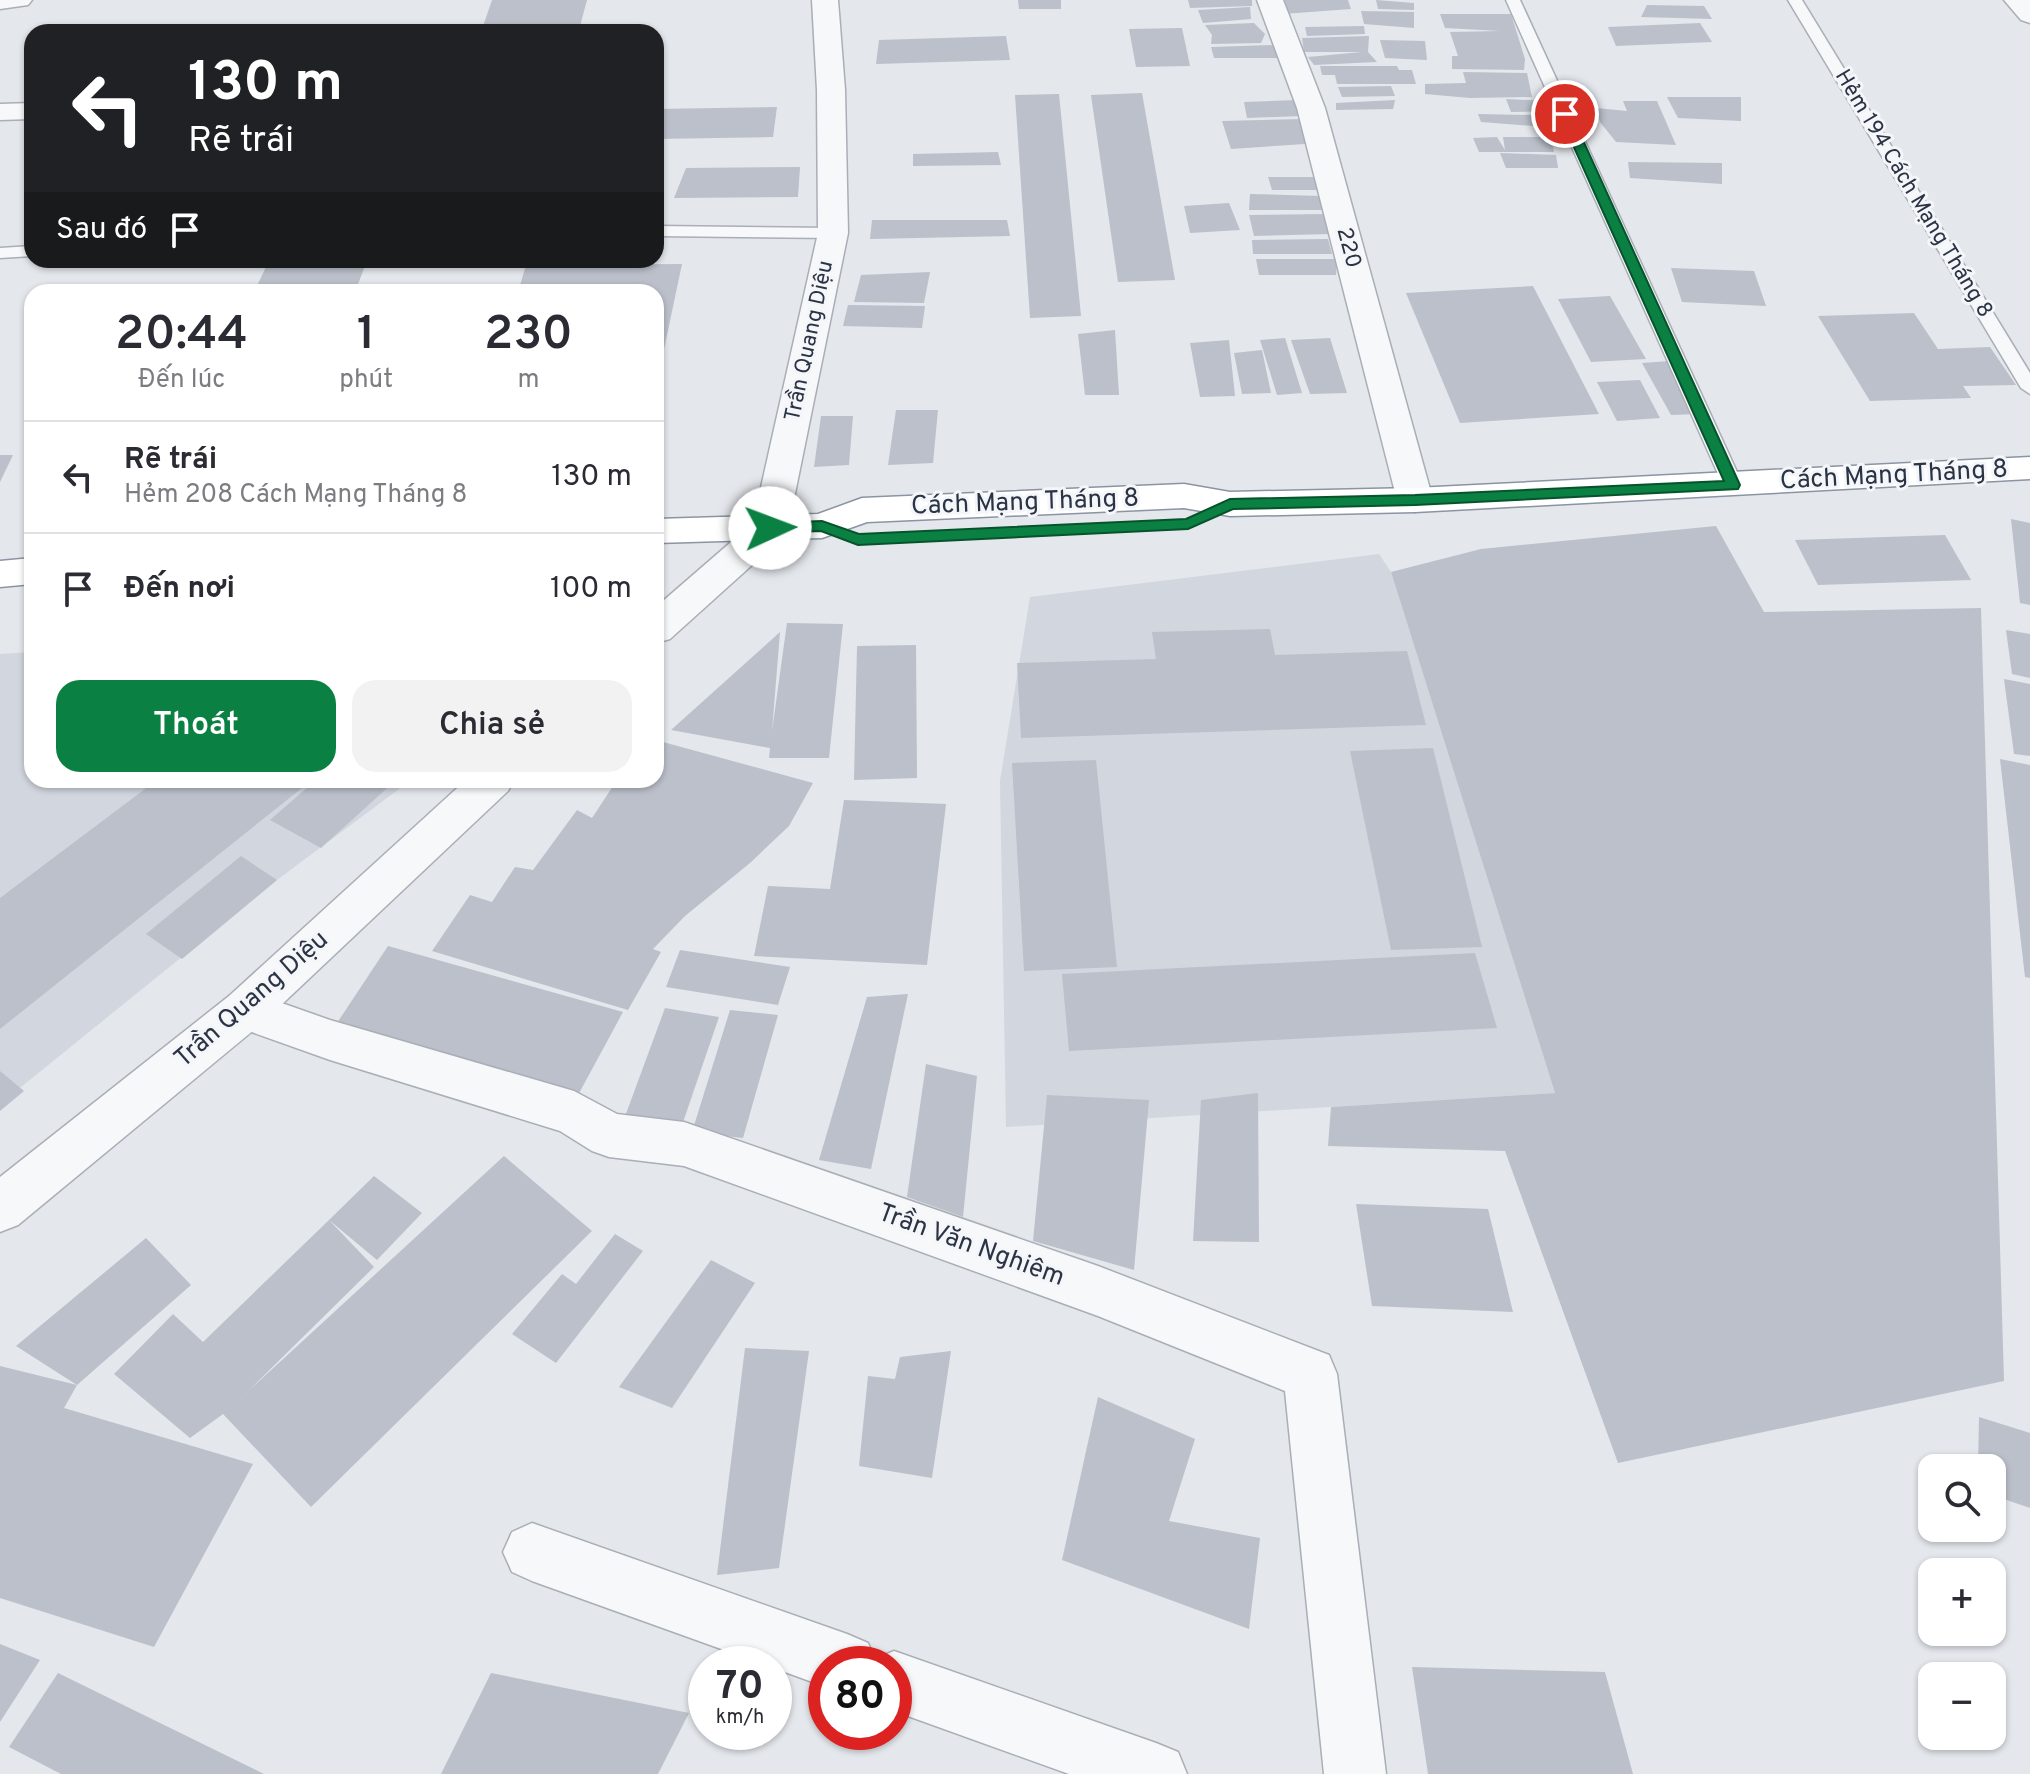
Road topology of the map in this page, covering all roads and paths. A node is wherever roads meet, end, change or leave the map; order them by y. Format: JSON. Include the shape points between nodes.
{"nodes":[{"id":1,"x":19,"y":0,"type":"edge"},
{"id":2,"x":825,"y":0,"type":"edge"},
{"id":3,"x":1270,"y":0,"type":"edge"},
{"id":4,"x":1513,"y":0,"type":"edge"},
{"id":5,"x":1795,"y":0,"type":"edge"},
{"id":6,"x":2017,"y":0,"type":"edge"},
{"id":7,"x":0,"y":1,"type":"edge"},
{"id":8,"x":2030,"y":15,"type":"edge"},
{"id":9,"x":24,"y":111,"type":"edge"},
{"id":10,"x":0,"y":112,"type":"edge"},
{"id":11,"x":664,"y":231,"type":"edge"},
{"id":12,"x":833,"y":233,"type":"junction"},
{"id":13,"x":24,"y":252,"type":"edge"},
{"id":14,"x":0,"y":253,"type":"edge"},
{"id":15,"x":2030,"y":388,"type":"edge"},
{"id":16,"x":2030,"y":468,"type":"edge"},
{"id":17,"x":1733,"y":485,"type":"junction"},
{"id":18,"x":1415,"y":500,"type":"junction"},
{"id":19,"x":770,"y":528,"type":"junction"},
{"id":20,"x":664,"y":531,"type":"edge"},
{"id":21,"x":24,"y":572,"type":"edge"},
{"id":22,"x":0,"y":574,"type":"edge"},
{"id":23,"x":664,"y":622,"type":"edge"},
{"id":24,"x":484,"y":788,"type":"edge"},
{"id":25,"x":245,"y":1010,"type":"junction"},
{"id":26,"x":0,"y":1208,"type":"edge"},
{"id":27,"x":532,"y":1552,"type":"dead end"},
{"id":28,"x":808,"y":1650,"type":"edge"},
{"id":29,"x":912,"y":1687,"type":"edge"},
{"id":30,"x":1156,"y":1774,"type":"edge"},
{"id":31,"x":1355,"y":1774,"type":"edge"}],
"edges":[{"from":1,"to":7,"type":"street"},
{"from":2,"to":12,"type":"street","name":"Trần Quang Diệu"},
{"from":3,"to":18,"type":"street","name":"220","via":[[1311,108]]},
{"from":4,"to":17,"type":"lane"},
{"from":5,"to":15,"type":"lane","name":"Hẻm 194 Cách Mạng Tháng 8"},
{"from":6,"to":8,"type":"street"},
{"from":9,"to":10,"type":"street"},
{"from":11,"to":12,"type":"lane"},
{"from":12,"to":19,"type":"street","name":"Trần Quang Diệu"},
{"from":13,"to":14,"type":"lane"},
{"from":16,"to":17,"type":"highway","name":"Cách Mạng Tháng 8"},
{"from":17,"to":18,"type":"highway","name":"Cách Mạng Tháng 8"},
{"from":18,"to":19,"type":"highway","name":"Cách Mạng Tháng 8","via":[[1230,504],[1188,524],[858,539],[822,526]]},
{"from":19,"to":20,"type":"highway","name":"Cách Mạng Tháng 8"},
{"from":19,"to":23,"type":"street"},
{"from":21,"to":22,"type":"highway"},
{"from":24,"to":25,"type":"street","name":"Trần Quang Diệu"},
{"from":25,"to":26,"type":"street","name":"Trần Quang Diệu"},
{"from":25,"to":31,"type":"street","name":"Trần Văn Nghiêm","via":[[574,1113],[609,1135],[684,1144],[1098,1291],[1310,1374]]},
{"from":27,"to":28,"type":"street"},
{"from":29,"to":30,"type":"street"}]}
